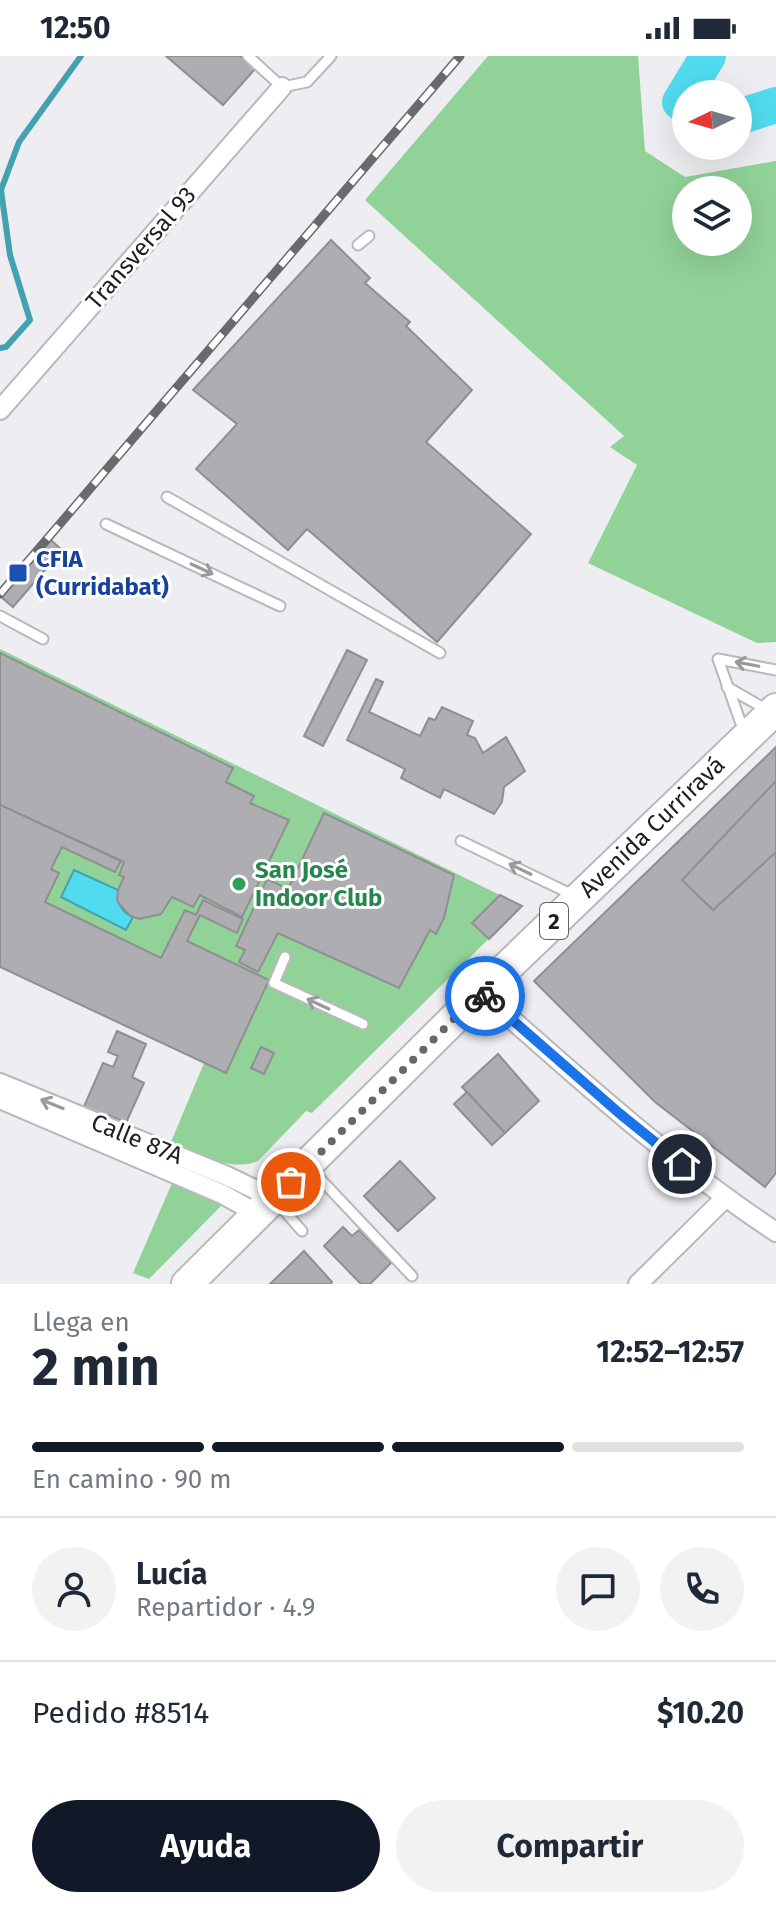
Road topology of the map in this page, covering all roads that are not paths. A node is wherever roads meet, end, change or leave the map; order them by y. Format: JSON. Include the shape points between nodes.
{"nodes":[{"id":1,"x":248,"y":56,"type":"edge"},
{"id":2,"x":331,"y":56,"type":"edge"},
{"id":3,"x":282,"y":87,"type":"junction"},
{"id":4,"x":369,"y":236,"type":"dead end"},
{"id":5,"x":358,"y":245,"type":"dead end"},
{"id":6,"x":0,"y":410,"type":"edge"},
{"id":7,"x":167,"y":497,"type":"dead end"},
{"id":8,"x":106,"y":524,"type":"dead end"},
{"id":9,"x":280,"y":606,"type":"dead end"},
{"id":10,"x":0,"y":616,"type":"edge"},
{"id":11,"x":43,"y":639,"type":"dead end"},
{"id":12,"x":440,"y":653,"type":"dead end"},
{"id":13,"x":776,"y":670,"type":"edge"},
{"id":14,"x":727,"y":687,"type":"junction"},
{"id":15,"x":774,"y":711,"type":"edge"},
{"id":16,"x":746,"y":737,"type":"junction"},
{"id":17,"x":461,"y":841,"type":"dead end"},
{"id":18,"x":578,"y":898,"type":"junction"},
{"id":19,"x":285,"y":957,"type":"dead end"},
{"id":20,"x":481,"y":992,"type":"junction"},
{"id":21,"x":363,"y":1024,"type":"dead end"},
{"id":22,"x":4,"y":1092,"type":"edge"},
{"id":23,"x":308,"y":1165,"type":"junction"},
{"id":24,"x":725,"y":1198,"type":"junction"},
{"id":25,"x":266,"y":1206,"type":"junction"},
{"id":26,"x":302,"y":1231,"type":"dead end"},
{"id":27,"x":776,"y":1232,"type":"edge"},
{"id":28,"x":412,"y":1276,"type":"dead end"},
{"id":29,"x":187,"y":1284,"type":"edge"},
{"id":30,"x":638,"y":1284,"type":"edge"}],
"edges":[{"from":1,"to":3,"type":"lane"},
{"from":2,"to":3,"type":"lane","via":[[307,82]]},
{"from":3,"to":6,"type":"street","name":"Transversal 93"},
{"from":4,"to":5,"type":"lane"},
{"from":7,"to":12,"type":"lane"},
{"from":8,"to":9,"type":"lane","one_way":true},
{"from":10,"to":11,"type":"lane"},
{"from":13,"to":14,"type":"lane","one_way":true,"via":[[718,659]]},
{"from":14,"to":15,"type":"lane"},
{"from":14,"to":16,"type":"lane"},
{"from":15,"to":16,"type":"highway","name":"Avenida Curriravá","number":"2"},
{"from":16,"to":18,"type":"highway","name":"Avenida Curriravá","number":"2"},
{"from":18,"to":17,"type":"lane","one_way":true},
{"from":18,"to":20,"type":"highway","name":"Avenida Curriravá","number":"2"},
{"from":21,"to":19,"type":"lane","one_way":true,"via":[[274,983]]},
{"from":20,"to":23,"type":"highway","name":"Avenida Curriravá","number":"2"},
{"from":20,"to":24,"type":"street"},
{"from":22,"to":25,"type":"street","name":"Calle 87A","via":[[121,1141],[222,1194]]},
{"from":23,"to":25,"type":"highway","name":"Avenida Curriravá","number":"2"},
{"from":23,"to":28,"type":"lane"},
{"from":24,"to":27,"type":"street"},
{"from":24,"to":30,"type":"street"},
{"from":25,"to":26,"type":"lane"},
{"from":25,"to":29,"type":"highway","name":"Avenida Curriravá","number":"2"}]}
